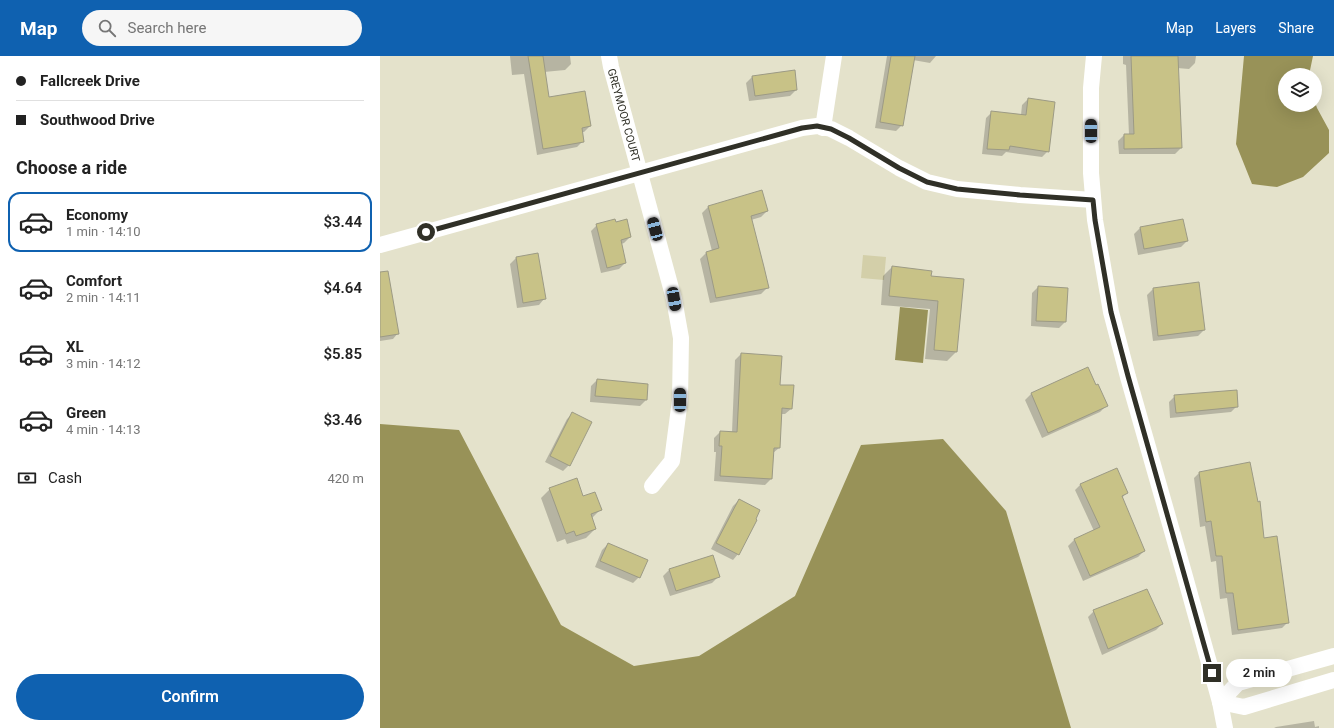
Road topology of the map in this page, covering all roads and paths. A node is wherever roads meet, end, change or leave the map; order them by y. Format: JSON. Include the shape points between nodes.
{"nodes":[{"id":1,"x":609,"y":56,"type":"edge"},
{"id":2,"x":834,"y":56,"type":"edge"},
{"id":3,"x":1094,"y":56,"type":"edge"},
{"id":4,"x":824,"y":128,"type":"junction"},
{"id":5,"x":640,"y":173,"type":"junction"},
{"id":6,"x":1093,"y":200,"type":"junction"},
{"id":7,"x":380,"y":245,"type":"edge"},
{"id":8,"x":652,"y":486,"type":"dead end"},
{"id":9,"x":1334,"y":656,"type":"edge"},
{"id":10,"x":1334,"y":680,"type":"edge"},
{"id":11,"x":1220,"y":702,"type":"junction"},
{"id":12,"x":1225,"y":728,"type":"edge"}],
"edges":[{"from":1,"to":5,"type":"street","name":"GREYMOOR COURT"},
{"from":2,"to":4,"type":"street"},
{"from":3,"to":6,"type":"street","via":[[1091,88]]},
{"from":4,"to":5,"type":"street","via":[[802,128]]},
{"from":4,"to":6,"type":"street","via":[[849,138],[927,182],[957,189]]},
{"from":5,"to":7,"type":"street"},
{"from":5,"to":8,"type":"street","name":"GREYMOOR COURT","via":[[674,299],[681,338],[680,400],[672,461]]},
{"from":6,"to":11,"type":"street","via":[[1111,312]]},
{"from":9,"to":11,"type":"street","via":[[1238,683]]},
{"from":10,"to":11,"type":"street","via":[[1244,707]]},
{"from":11,"to":12,"type":"street"}]}
